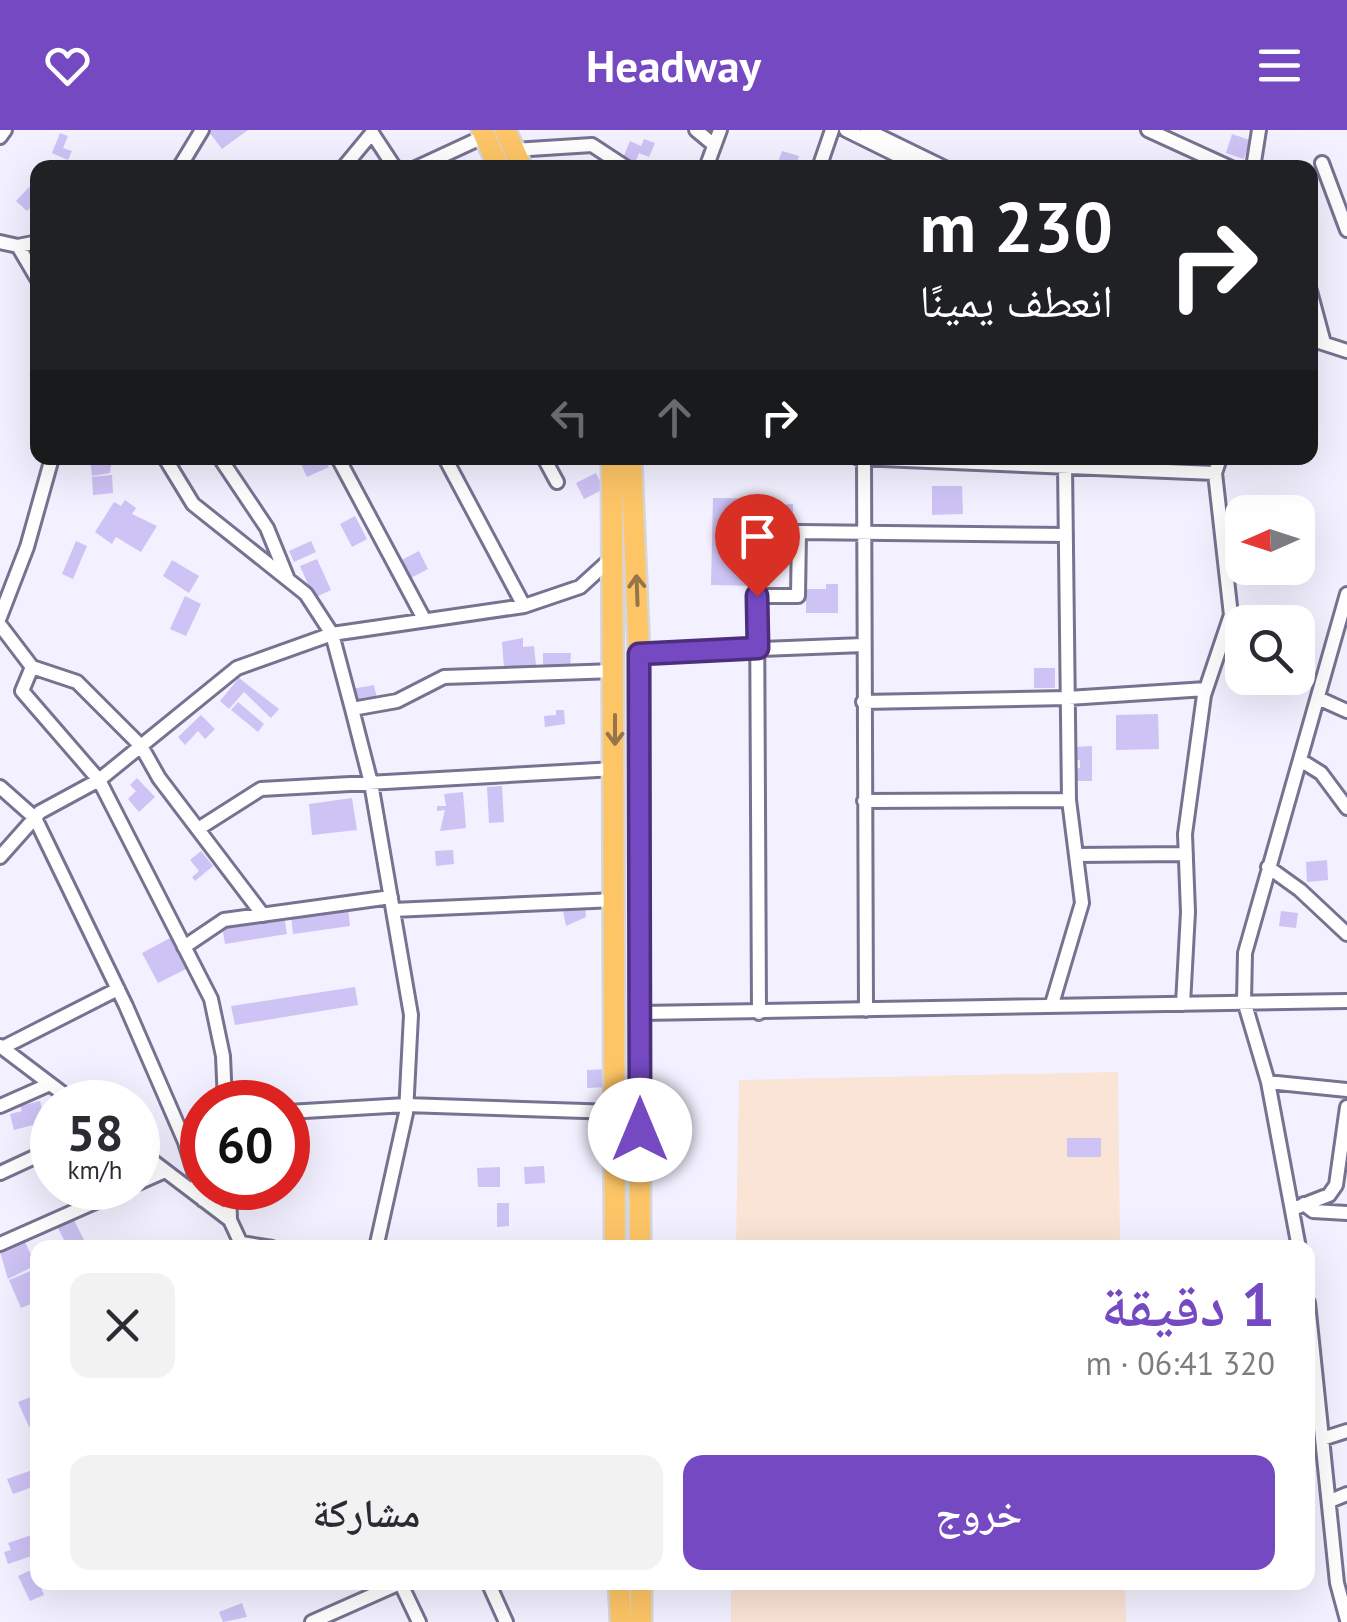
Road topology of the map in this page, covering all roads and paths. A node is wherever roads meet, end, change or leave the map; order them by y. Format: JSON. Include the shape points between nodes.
{"nodes":[{"id":1,"x":5,"y":130,"type":"edge"},
{"id":2,"x":202,"y":130,"type":"edge"},
{"id":3,"x":696,"y":130,"type":"edge"},
{"id":4,"x":720,"y":130,"type":"edge"},
{"id":5,"x":832,"y":130,"type":"edge"},
{"id":6,"x":846,"y":130,"type":"edge"},
{"id":7,"x":867,"y":130,"type":"edge"},
{"id":8,"x":1148,"y":130,"type":"edge"},
{"id":9,"x":1259,"y":130,"type":"edge"},
{"id":10,"x":490,"y":132,"type":"edge"},
{"id":11,"x":0,"y":138,"type":"edge"},
{"id":12,"x":714,"y":145,"type":"junction"},
{"id":13,"x":518,"y":159,"type":"edge"},
{"id":14,"x":184,"y":160,"type":"edge"},
{"id":15,"x":350,"y":160,"type":"edge"},
{"id":16,"x":390,"y":160,"type":"edge"},
{"id":17,"x":432,"y":160,"type":"edge"},
{"id":18,"x":497,"y":160,"type":"edge"},
{"id":19,"x":615,"y":160,"type":"edge"},
{"id":20,"x":709,"y":160,"type":"edge"},
{"id":21,"x":822,"y":160,"type":"edge"},
{"id":22,"x":907,"y":160,"type":"edge"},
{"id":23,"x":929,"y":160,"type":"edge"},
{"id":24,"x":1214,"y":160,"type":"edge"},
{"id":25,"x":1254,"y":160,"type":"edge"},
{"id":26,"x":1322,"y":164,"type":"dead end"},
{"id":27,"x":1347,"y":230,"type":"edge"},
{"id":28,"x":0,"y":242,"type":"edge"},
{"id":29,"x":30,"y":244,"type":"edge"},
{"id":30,"x":18,"y":246,"type":"junction"},
{"id":31,"x":30,"y":266,"type":"edge"},
{"id":32,"x":1318,"y":341,"type":"edge"},
{"id":33,"x":1347,"y":350,"type":"edge"},
{"id":34,"x":50,"y":465,"type":"edge"},
{"id":35,"x":170,"y":465,"type":"edge"},
{"id":36,"x":225,"y":465,"type":"edge"},
{"id":37,"x":342,"y":465,"type":"edge"},
{"id":38,"x":449,"y":465,"type":"edge"},
{"id":39,"x":548,"y":465,"type":"edge"},
{"id":40,"x":612,"y":465,"type":"edge"},
{"id":41,"x":631,"y":465,"type":"edge"},
{"id":42,"x":860,"y":465,"type":"edge"},
{"id":43,"x":1039,"y":465,"type":"edge"},
{"id":44,"x":1218,"y":465,"type":"edge"},
{"id":45,"x":1065,"y":466,"type":"junction"},
{"id":46,"x":1215,"y":473,"type":"junction"},
{"id":47,"x":557,"y":482,"type":"dead end"},
{"id":48,"x":863,"y":533,"type":"junction"},
{"id":49,"x":1066,"y":535,"type":"junction"},
{"id":50,"x":615,"y":556,"type":"junction"},
{"id":51,"x":288,"y":579,"type":"junction"},
{"id":52,"x":1347,"y":594,"type":"edge"},
{"id":53,"x":524,"y":606,"type":"junction"},
{"id":54,"x":0,"y":617,"type":"edge"},
{"id":55,"x":424,"y":618,"type":"junction"},
{"id":56,"x":0,"y":626,"type":"edge"},
{"id":57,"x":1342,"y":629,"type":"edge"},
{"id":58,"x":332,"y":634,"type":"junction"},
{"id":59,"x":863,"y":645,"type":"junction"},
{"id":60,"x":758,"y":648,"type":"junction"},
{"id":61,"x":639,"y":654,"type":"junction"},
{"id":62,"x":32,"y":667,"type":"junction"},
{"id":63,"x":615,"y":671,"type":"junction"},
{"id":64,"x":1206,"y":689,"type":"junction"},
{"id":65,"x":1068,"y":698,"type":"junction"},
{"id":66,"x":1318,"y":698,"type":"junction"},
{"id":67,"x":863,"y":702,"type":"junction"},
{"id":68,"x":352,"y":709,"type":"junction"},
{"id":69,"x":1347,"y":711,"type":"edge"},
{"id":70,"x":140,"y":746,"type":"junction"},
{"id":71,"x":1300,"y":760,"type":"junction"},
{"id":72,"x":615,"y":768,"type":"junction"},
{"id":73,"x":98,"y":780,"type":"junction"},
{"id":74,"x":372,"y":783,"type":"junction"},
{"id":75,"x":0,"y":787,"type":"edge"},
{"id":76,"x":1069,"y":800,"type":"junction"},
{"id":77,"x":864,"y":801,"type":"junction"},
{"id":78,"x":1347,"y":808,"type":"edge"},
{"id":79,"x":35,"y":818,"type":"junction"},
{"id":80,"x":198,"y":829,"type":"junction"},
{"id":81,"x":1186,"y":854,"type":"junction"},
{"id":82,"x":1076,"y":855,"type":"junction"},
{"id":83,"x":0,"y":857,"type":"edge"},
{"id":84,"x":1268,"y":867,"type":"junction"},
{"id":85,"x":615,"y":900,"type":"junction"},
{"id":86,"x":392,"y":903,"type":"junction"},
{"id":87,"x":263,"y":915,"type":"junction"},
{"id":88,"x":1347,"y":934,"type":"edge"},
{"id":89,"x":184,"y":947,"type":"junction"},
{"id":90,"x":118,"y":989,"type":"junction"},
{"id":91,"x":1347,"y":1000,"type":"edge"},
{"id":92,"x":1244,"y":1001,"type":"junction"},
{"id":93,"x":1052,"y":1004,"type":"junction"},
{"id":94,"x":1183,"y":1004,"type":"junction"},
{"id":95,"x":866,"y":1010,"type":"junction"},
{"id":96,"x":759,"y":1013,"type":"junction"},
{"id":97,"x":640,"y":1014,"type":"junction"},
{"id":98,"x":1,"y":1047,"type":"edge"},
{"id":99,"x":45,"y":1080,"type":"edge"},
{"id":100,"x":224,"y":1080,"type":"edge"},
{"id":101,"x":1268,"y":1082,"type":"junction"},
{"id":102,"x":1347,"y":1090,"type":"edge"},
{"id":103,"x":30,"y":1093,"type":"edge"},
{"id":104,"x":406,"y":1105,"type":"junction"},
{"id":105,"x":0,"y":1106,"type":"edge"},
{"id":106,"x":1347,"y":1108,"type":"edge"},
{"id":107,"x":310,"y":1111,"type":"edge"},
{"id":108,"x":616,"y":1112,"type":"junction"},
{"id":109,"x":180,"y":1131,"type":"edge"},
{"id":110,"x":30,"y":1160,"type":"edge"},
{"id":111,"x":160,"y":1168,"type":"edge"},
{"id":112,"x":164,"y":1171,"type":"junction"},
{"id":113,"x":160,"y":1173,"type":"edge"},
{"id":114,"x":0,"y":1174,"type":"edge"},
{"id":115,"x":180,"y":1183,"type":"edge"},
{"id":116,"x":1298,"y":1207,"type":"junction"},
{"id":117,"x":77,"y":1210,"type":"edge"},
{"id":118,"x":216,"y":1210,"type":"edge"},
{"id":119,"x":230,"y":1210,"type":"edge"},
{"id":120,"x":1347,"y":1213,"type":"edge"},
{"id":121,"x":230,"y":1220,"type":"junction"},
{"id":122,"x":240,"y":1240,"type":"edge"},
{"id":123,"x":378,"y":1240,"type":"edge"},
{"id":124,"x":616,"y":1240,"type":"edge"},
{"id":125,"x":640,"y":1240,"type":"edge"},
{"id":126,"x":1299,"y":1240,"type":"edge"},
{"id":127,"x":0,"y":1244,"type":"edge"},
{"id":128,"x":1315,"y":1371,"type":"edge"},
{"id":129,"x":1347,"y":1431,"type":"edge"},
{"id":130,"x":1322,"y":1439,"type":"junction"},
{"id":131,"x":1347,"y":1494,"type":"edge"},
{"id":132,"x":1330,"y":1501,"type":"junction"},
{"id":133,"x":1342,"y":1581,"type":"edge"},
{"id":134,"x":384,"y":1590,"type":"edge"},
{"id":135,"x":403,"y":1590,"type":"edge"},
{"id":136,"x":492,"y":1590,"type":"edge"},
{"id":137,"x":619,"y":1590,"type":"edge"},
{"id":138,"x":641,"y":1590,"type":"edge"},
{"id":139,"x":1347,"y":1620,"type":"edge"},
{"id":140,"x":312,"y":1622,"type":"edge"},
{"id":141,"x":419,"y":1622,"type":"edge"},
{"id":142,"x":506,"y":1622,"type":"edge"},
{"id":143,"x":620,"y":1622,"type":"edge"},
{"id":144,"x":641,"y":1622,"type":"edge"}],
"edges":[{"from":1,"to":11,"type":"street"},
{"from":2,"to":14,"type":"street"},
{"from":3,"to":12,"type":"street"},
{"from":4,"to":12,"type":"street"},
{"from":5,"to":21,"type":"street"},
{"from":6,"to":22,"type":"street"},
{"from":7,"to":23,"type":"street"},
{"from":8,"to":24,"type":"street"},
{"from":9,"to":25,"type":"street"},
{"from":10,"to":13,"type":"main road"},
{"from":10,"to":17,"type":"street"},
{"from":10,"to":18,"type":"main road"},
{"from":12,"to":20,"type":"street"},
{"from":13,"to":19,"type":"street","via":[[592,145]]},
{"from":15,"to":16,"type":"street","via":[[372,134]]},
{"from":26,"to":27,"type":"street"},
{"from":28,"to":30,"type":"street"},
{"from":29,"to":30,"type":"street"},
{"from":30,"to":31,"type":"street"},
{"from":32,"to":33,"type":"street"},
{"from":34,"to":54,"type":"street"},
{"from":35,"to":51,"type":"street","via":[[193,504]]},
{"from":36,"to":51,"type":"street","via":[[266,528]]},
{"from":37,"to":55,"type":"street"},
{"from":38,"to":53,"type":"street"},
{"from":39,"to":47,"type":"street"},
{"from":40,"to":50,"type":"main road"},
{"from":61,"to":41,"type":"main road","one_way":true},
{"from":42,"to":48,"type":"street"},
{"from":43,"to":45,"type":"street"},
{"from":44,"to":46,"type":"street"},
{"from":45,"to":46,"type":"street"},
{"from":45,"to":49,"type":"street"},
{"from":46,"to":64,"type":"street","via":[[1230,615]]},
{"from":48,"to":49,"type":"street"},
{"from":48,"to":59,"type":"street"},
{"from":48,"to":60,"type":"street","via":[[799,532],[798,596],[757,596]]},
{"from":49,"to":65,"type":"street"},
{"from":50,"to":53,"type":"street","via":[[580,586]]},
{"from":50,"to":63,"type":"main road"},
{"from":51,"to":58,"type":"street"},
{"from":52,"to":57,"type":"street"},
{"from":53,"to":55,"type":"street"},
{"from":55,"to":58,"type":"street"},
{"from":56,"to":62,"type":"street"},
{"from":57,"to":66,"type":"street"},
{"from":58,"to":68,"type":"street"},
{"from":58,"to":70,"type":"street","via":[[237,668]]},
{"from":59,"to":60,"type":"street"},
{"from":59,"to":67,"type":"street"},
{"from":60,"to":61,"type":"street"},
{"from":60,"to":96,"type":"street"},
{"from":61,"to":97,"type":"main road"},
{"from":62,"to":70,"type":"street","via":[[78,682]]},
{"from":62,"to":73,"type":"street","via":[[22,691]]},
{"from":63,"to":68,"type":"street","via":[[444,677],[397,701]]},
{"from":63,"to":72,"type":"main road","one_way":true},
{"from":64,"to":65,"type":"street"},
{"from":64,"to":81,"type":"street"},
{"from":65,"to":67,"type":"street"},
{"from":65,"to":76,"type":"street"},
{"from":66,"to":69,"type":"street"},
{"from":66,"to":71,"type":"street"},
{"from":67,"to":77,"type":"street"},
{"from":68,"to":74,"type":"street"},
{"from":70,"to":73,"type":"street"},
{"from":70,"to":80,"type":"street"},
{"from":71,"to":78,"type":"street","via":[[1321,773]]},
{"from":71,"to":84,"type":"street"},
{"from":72,"to":74,"type":"street"},
{"from":72,"to":85,"type":"main road"},
{"from":73,"to":79,"type":"street"},
{"from":73,"to":89,"type":"street"},
{"from":74,"to":80,"type":"street","via":[[261,789]]},
{"from":74,"to":86,"type":"street"},
{"from":75,"to":79,"type":"street"},
{"from":76,"to":77,"type":"street"},
{"from":76,"to":82,"type":"street"},
{"from":77,"to":95,"type":"street"},
{"from":79,"to":83,"type":"street"},
{"from":79,"to":90,"type":"street"},
{"from":80,"to":87,"type":"street"},
{"from":81,"to":82,"type":"street"},
{"from":81,"to":94,"type":"street"},
{"from":82,"to":93,"type":"street","via":[[1082,903]]},
{"from":84,"to":88,"type":"street"},
{"from":84,"to":92,"type":"street","via":[[1244,953]]},
{"from":85,"to":86,"type":"street"},
{"from":85,"to":108,"type":"main road"},
{"from":86,"to":87,"type":"street"},
{"from":86,"to":104,"type":"street","via":[[411,1015]]},
{"from":87,"to":89,"type":"street","via":[[224,920]]},
{"from":89,"to":100,"type":"street","via":[[211,999]]},
{"from":90,"to":98,"type":"street"},
{"from":90,"to":109,"type":"street"},
{"from":91,"to":92,"type":"street"},
{"from":92,"to":94,"type":"street"},
{"from":92,"to":101,"type":"street"},
{"from":93,"to":94,"type":"street"},
{"from":93,"to":95,"type":"street"},
{"from":95,"to":96,"type":"street"},
{"from":96,"to":97,"type":"street"},
{"from":97,"to":125,"type":"main road"},
{"from":98,"to":99,"type":"street"},
{"from":101,"to":102,"type":"street"},
{"from":101,"to":116,"type":"street"},
{"from":103,"to":105,"type":"street"},
{"from":104,"to":107,"type":"street"},
{"from":104,"to":108,"type":"street"},
{"from":104,"to":123,"type":"street"},
{"from":106,"to":116,"type":"street","via":[[1336,1185],[1329,1195]]},
{"from":108,"to":124,"type":"main road"},
{"from":110,"to":114,"type":"street"},
{"from":111,"to":112,"type":"street"},
{"from":112,"to":113,"type":"street"},
{"from":112,"to":115,"type":"street"},
{"from":116,"to":120,"type":"street"},
{"from":116,"to":126,"type":"street"},
{"from":117,"to":127,"type":"street"},
{"from":118,"to":121,"type":"street"},
{"from":119,"to":121,"type":"street"},
{"from":121,"to":122,"type":"street"},
{"from":128,"to":130,"type":"street"},
{"from":129,"to":130,"type":"street"},
{"from":130,"to":132,"type":"street"},
{"from":131,"to":132,"type":"street"},
{"from":132,"to":133,"type":"street"},
{"from":133,"to":139,"type":"street"},
{"from":134,"to":140,"type":"street"},
{"from":135,"to":141,"type":"street"},
{"from":136,"to":142,"type":"street"},
{"from":137,"to":143,"type":"main road"},
{"from":138,"to":144,"type":"main road"}]}
